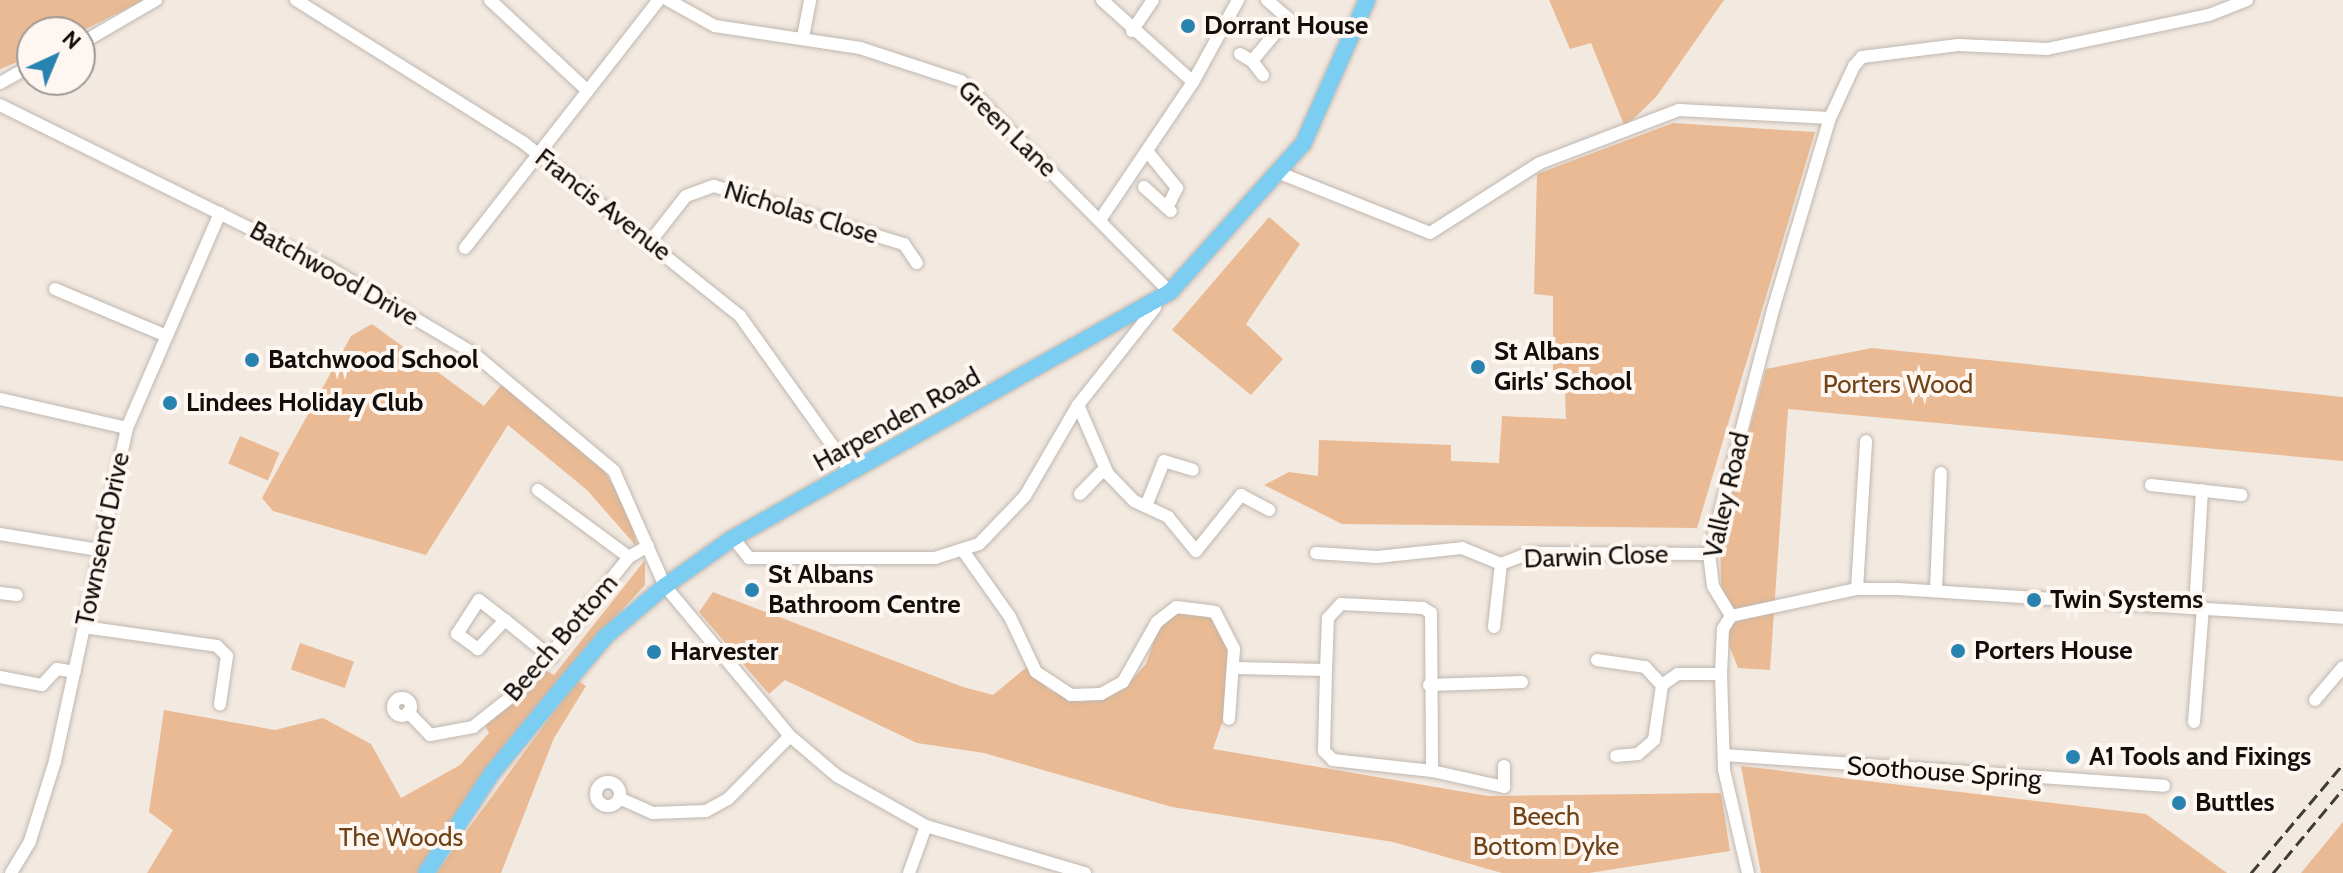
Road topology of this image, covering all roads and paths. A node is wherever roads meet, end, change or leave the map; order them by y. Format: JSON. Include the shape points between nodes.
{"nodes":[{"id":1,"x":156,"y":0,"type":"edge"},
{"id":2,"x":296,"y":0,"type":"edge"},
{"id":3,"x":490,"y":0,"type":"edge"},
{"id":4,"x":659,"y":0,"type":"edge"},
{"id":5,"x":668,"y":0,"type":"edge"},
{"id":6,"x":810,"y":0,"type":"edge"},
{"id":7,"x":1102,"y":0,"type":"edge"},
{"id":8,"x":1153,"y":0,"type":"edge"},
{"id":9,"x":1238,"y":0,"type":"edge"},
{"id":10,"x":1267,"y":0,"type":"edge"},
{"id":11,"x":1367,"y":0,"type":"edge"},
{"id":12,"x":2247,"y":0,"type":"edge"},
{"id":13,"x":1302,"y":14,"type":"dead end"},
{"id":14,"x":1288,"y":18,"type":"junction"},
{"id":15,"x":1132,"y":31,"type":"junction"},
{"id":16,"x":96,"y":35,"type":"edge"},
{"id":17,"x":803,"y":37,"type":"junction"},
{"id":18,"x":1263,"y":75,"type":"dead end"},
{"id":19,"x":1193,"y":82,"type":"junction"},
{"id":20,"x":587,"y":90,"type":"junction"},
{"id":21,"x":0,"y":105,"type":"edge"},
{"id":22,"x":1830,"y":118,"type":"junction"},
{"id":23,"x":1147,"y":151,"type":"junction"},
{"id":24,"x":539,"y":155,"type":"junction"},
{"id":25,"x":1282,"y":174,"type":"junction"},
{"id":26,"x":1144,"y":187,"type":"dead end"},
{"id":27,"x":1182,"y":199,"type":"dead end"},
{"id":28,"x":220,"y":213,"type":"junction"},
{"id":29,"x":1168,"y":213,"type":"junction"},
{"id":30,"x":1100,"y":220,"type":"junction"},
{"id":31,"x":650,"y":242,"type":"junction"},
{"id":32,"x":465,"y":248,"type":"dead end"},
{"id":33,"x":917,"y":263,"type":"dead end"},
{"id":34,"x":54,"y":289,"type":"dead end"},
{"id":35,"x":1170,"y":292,"type":"junction"},
{"id":36,"x":1155,"y":308,"type":"dead end"},
{"id":37,"x":167,"y":336,"type":"junction"},
{"id":38,"x":0,"y":399,"type":"edge"},
{"id":39,"x":1078,"y":405,"type":"junction"},
{"id":40,"x":127,"y":428,"type":"junction"},
{"id":41,"x":1866,"y":441,"type":"dead end"},
{"id":42,"x":1105,"y":468,"type":"junction"},
{"id":43,"x":1193,"y":470,"type":"dead end"},
{"id":44,"x":852,"y":473,"type":"junction"},
{"id":45,"x":1941,"y":473,"type":"dead end"},
{"id":46,"x":2151,"y":485,"type":"dead end"},
{"id":47,"x":538,"y":490,"type":"dead end"},
{"id":48,"x":2202,"y":490,"type":"junction"},
{"id":49,"x":1080,"y":494,"type":"dead end"},
{"id":50,"x":2241,"y":495,"type":"dead end"},
{"id":51,"x":1146,"y":506,"type":"junction"},
{"id":52,"x":1269,"y":510,"type":"dead end"},
{"id":53,"x":0,"y":534,"type":"edge"},
{"id":54,"x":733,"y":538,"type":"junction"},
{"id":55,"x":648,"y":546,"type":"junction"},
{"id":56,"x":99,"y":550,"type":"junction"},
{"id":57,"x":964,"y":552,"type":"junction"},
{"id":58,"x":1316,"y":553,"type":"dead end"},
{"id":59,"x":1709,"y":554,"type":"junction"},
{"id":60,"x":629,"y":557,"type":"junction"},
{"id":61,"x":1501,"y":564,"type":"junction"},
{"id":62,"x":665,"y":586,"type":"junction"},
{"id":63,"x":1857,"y":589,"type":"junction"},
{"id":64,"x":1936,"y":590,"type":"junction"},
{"id":65,"x":0,"y":593,"type":"edge"},
{"id":66,"x":17,"y":595,"type":"dead end"},
{"id":67,"x":2199,"y":608,"type":"junction"},
{"id":68,"x":1731,"y":616,"type":"junction"},
{"id":69,"x":2343,"y":618,"type":"edge"},
{"id":70,"x":505,"y":620,"type":"dead end"},
{"id":71,"x":84,"y":627,"type":"junction"},
{"id":72,"x":1494,"y":627,"type":"dead end"},
{"id":73,"x":552,"y":658,"type":"junction"},
{"id":74,"x":1597,"y":660,"type":"dead end"},
{"id":75,"x":2343,"y":667,"type":"edge"},
{"id":76,"x":1235,"y":668,"type":"junction"},
{"id":77,"x":1326,"y":670,"type":"junction"},
{"id":78,"x":75,"y":672,"type":"junction"},
{"id":79,"x":1721,"y":674,"type":"junction"},
{"id":80,"x":0,"y":677,"type":"edge"},
{"id":81,"x":1522,"y":682,"type":"dead end"},
{"id":82,"x":1429,"y":685,"type":"junction"},
{"id":83,"x":1662,"y":685,"type":"junction"},
{"id":84,"x":2315,"y":700,"type":"dead end"},
{"id":85,"x":220,"y":704,"type":"dead end"},
{"id":86,"x":408,"y":712,"type":"dead end"},
{"id":87,"x":1229,"y":719,"type":"dead end"},
{"id":88,"x":2194,"y":722,"type":"dead end"},
{"id":89,"x":790,"y":736,"type":"junction"},
{"id":90,"x":1724,"y":755,"type":"junction"},
{"id":91,"x":1616,"y":756,"type":"dead end"},
{"id":92,"x":1504,"y":766,"type":"dead end"},
{"id":93,"x":1432,"y":771,"type":"junction"},
{"id":94,"x":2164,"y":786,"type":"dead end"},
{"id":95,"x":619,"y":798,"type":"dead end"},
{"id":96,"x":926,"y":826,"type":"junction"},
{"id":97,"x":11,"y":873,"type":"edge"},
{"id":98,"x":426,"y":873,"type":"edge"},
{"id":99,"x":909,"y":873,"type":"edge"},
{"id":100,"x":1085,"y":873,"type":"edge"},
{"id":101,"x":1748,"y":873,"type":"edge"}],
"edges":[{"from":1,"to":16,"type":"street"},
{"from":2,"to":24,"type":"street","name":"Francis Avenue"},
{"from":3,"to":20,"type":"street"},
{"from":4,"to":20,"type":"street"},
{"from":5,"to":17,"type":"street","name":"Green Lane","via":[[715,26]]},
{"from":6,"to":17,"type":"street"},
{"from":7,"to":15,"type":"street"},
{"from":8,"to":15,"type":"street"},
{"from":9,"to":19,"type":"street"},
{"from":10,"to":14,"type":"street"},
{"from":11,"to":25,"type":"main road","name":"Harpenden Road","via":[[1322,114]]},
{"from":12,"to":22,"type":"street","name":"Valley Road","via":[[2209,15],[2047,49],[1958,45],[1862,57]]},
{"from":13,"to":14,"type":"street"},
{"from":14,"to":18,"type":"street","via":[[1273,45],[1246,58]]},
{"from":15,"to":19,"type":"street"},
{"from":17,"to":30,"type":"street","name":"Green Lane","via":[[922,63],[961,81]]},
{"from":19,"to":23,"type":"street"},
{"from":20,"to":24,"type":"street"},
{"from":21,"to":28,"type":"street","name":"Batchwood Drive"},
{"from":22,"to":25,"type":"street","via":[[1679,110],[1540,163],[1430,233]]},
{"from":22,"to":59,"type":"street","name":"Valley Road"},
{"from":23,"to":29,"type":"street","via":[[1177,188]]},
{"from":23,"to":30,"type":"street"},
{"from":24,"to":31,"type":"street","name":"Francis Avenue"},
{"from":24,"to":32,"type":"street"},
{"from":25,"to":35,"type":"main road","name":"Harpenden Road"},
{"from":26,"to":29,"type":"street"},
{"from":27,"to":29,"type":"street"},
{"from":28,"to":37,"type":"street","name":"Townsend Drive"},
{"from":28,"to":55,"type":"street","name":"Batchwood Drive","via":[[473,353],[614,471]]},
{"from":30,"to":35,"type":"street","name":"Green Lane"},
{"from":31,"to":33,"type":"street","name":"Nicholas Close","via":[[686,196],[714,186],[904,244]]},
{"from":31,"to":44,"type":"street","name":"Francis Avenue","via":[[766,345]]},
{"from":34,"to":37,"type":"street"},
{"from":35,"to":44,"type":"main road","name":"Harpenden Road"},
{"from":36,"to":39,"type":"street"},
{"from":37,"to":40,"type":"street","name":"Townsend Drive"},
{"from":38,"to":40,"type":"street"},
{"from":39,"to":42,"type":"street"},
{"from":39,"to":57,"type":"street","via":[[1014,511]]},
{"from":40,"to":56,"type":"street","name":"Townsend Drive"},
{"from":41,"to":63,"type":"street"},
{"from":42,"to":49,"type":"street"},
{"from":42,"to":51,"type":"street"},
{"from":43,"to":51,"type":"street","via":[[1164,461]]},
{"from":44,"to":54,"type":"main road","name":"Harpenden Road"},
{"from":45,"to":64,"type":"street"},
{"from":46,"to":48,"type":"street"},
{"from":47,"to":60,"type":"street"},
{"from":48,"to":50,"type":"street"},
{"from":48,"to":67,"type":"street"},
{"from":51,"to":52,"type":"street","via":[[1168,517],[1196,551],[1235,491]]},
{"from":53,"to":56,"type":"street"},
{"from":54,"to":57,"type":"street","via":[[749,558]]},
{"from":54,"to":62,"type":"main road","name":"Harpenden Road"},
{"from":55,"to":60,"type":"street"},
{"from":55,"to":62,"type":"street","name":"Batchwood Drive"},
{"from":56,"to":71,"type":"street","name":"Townsend Drive"},
{"from":57,"to":76,"type":"street","via":[[1010,617],[1036,672],[1061,692],[1093,696],[1114,689],[1138,667],[1162,617],[1184,605],[1221,617],[1231,632]]},
{"from":58,"to":61,"type":"street","via":[[1377,557],[1462,548]]},
{"from":59,"to":61,"type":"street","name":"Darwin Close","via":[[1530,553]]},
{"from":59,"to":68,"type":"street","name":"Valley Road","via":[[1713,586]]},
{"from":60,"to":73,"type":"street","name":"Beech Bottom"},
{"from":61,"to":72,"type":"street","name":"Darwin Close"},
{"from":62,"to":89,"type":"street","name":"Batchwood Drive"},
{"from":62,"to":98,"type":"main road","name":"Harpenden Road","via":[[606,636],[512,749]]},
{"from":63,"to":64,"type":"street"},
{"from":63,"to":68,"type":"street"},
{"from":64,"to":67,"type":"street"},
{"from":65,"to":66,"type":"street"},
{"from":67,"to":69,"type":"street"},
{"from":67,"to":88,"type":"street"},
{"from":68,"to":79,"type":"street","via":[[1723,629]]},
{"from":70,"to":73,"type":"street"},
{"from":71,"to":78,"type":"street","name":"Townsend Drive"},
{"from":71,"to":85,"type":"street","via":[[217,646],[227,656]]},
{"from":73,"to":86,"type":"street","name":"Beech Bottom","via":[[473,727],[430,735]]},
{"from":74,"to":83,"type":"street","via":[[1645,667]]},
{"from":75,"to":84,"type":"street"},
{"from":76,"to":77,"type":"street"},
{"from":76,"to":87,"type":"street"},
{"from":77,"to":82,"type":"street","via":[[1328,618],[1341,604],[1402,604],[1431,613]]},
{"from":77,"to":93,"type":"street","via":[[1324,751],[1333,760]]},
{"from":78,"to":80,"type":"street","via":[[57,669],[42,685]]},
{"from":78,"to":97,"type":"street","name":"Townsend Drive","via":[[30,841]]},
{"from":79,"to":83,"type":"street","via":[[1678,674]]},
{"from":79,"to":90,"type":"street"},
{"from":81,"to":82,"type":"street"},
{"from":82,"to":93,"type":"street"},
{"from":83,"to":91,"type":"street","via":[[1654,740],[1638,754]]},
{"from":89,"to":95,"type":"street","via":[[728,799],[706,811],[653,813]]},
{"from":89,"to":96,"type":"street","name":"Batchwood Drive","via":[[886,809]]},
{"from":90,"to":94,"type":"street","name":"Soothouse Spring"},
{"from":90,"to":101,"type":"street"},
{"from":92,"to":93,"type":"street","via":[[1504,787]]},
{"from":96,"to":99,"type":"street"},
{"from":96,"to":100,"type":"street","name":"Batchwood Drive"}]}
